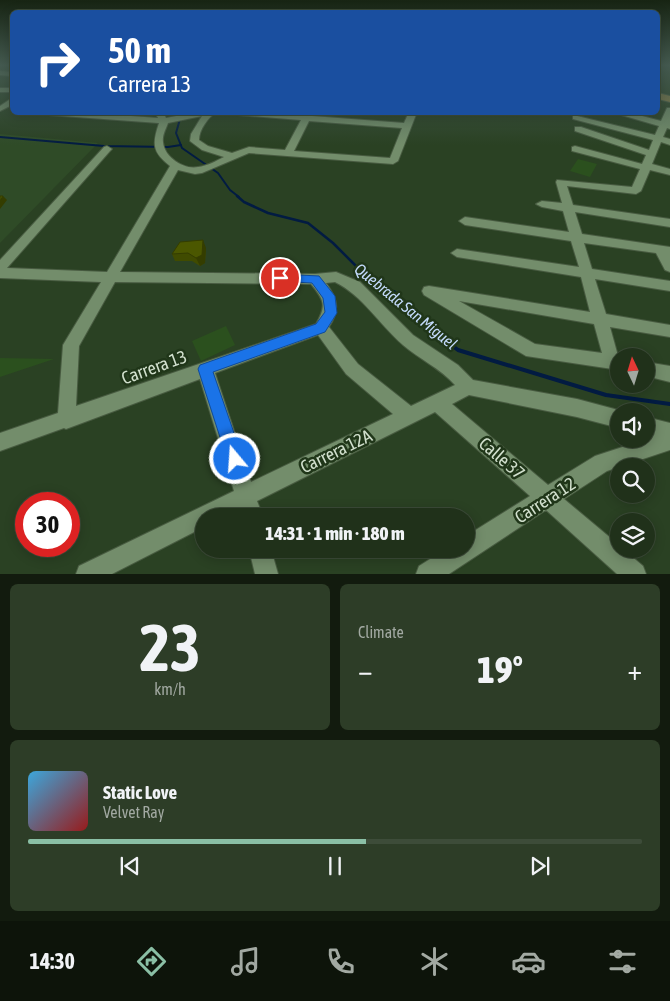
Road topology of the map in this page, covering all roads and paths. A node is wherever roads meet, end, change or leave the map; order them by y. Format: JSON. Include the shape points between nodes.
{"nodes":[{"id":1,"x":669,"y":112,"type":"edge"},
{"id":2,"x":107,"y":115,"type":"edge"},
{"id":3,"x":190,"y":115,"type":"edge"},
{"id":4,"x":207,"y":115,"type":"edge"},
{"id":5,"x":266,"y":115,"type":"edge"},
{"id":6,"x":378,"y":115,"type":"edge"},
{"id":7,"x":412,"y":115,"type":"edge"},
{"id":8,"x":626,"y":115,"type":"edge"},
{"id":9,"x":576,"y":117,"type":"dead end"},
{"id":10,"x":164,"y":118,"type":"edge"},
{"id":11,"x":308,"y":118,"type":"edge"},
{"id":12,"x":374,"y":122,"type":"junction"},
{"id":13,"x":408,"y":126,"type":"junction"},
{"id":14,"x":666,"y":126,"type":"edge"},
{"id":15,"x":578,"y":129,"type":"dead end"},
{"id":16,"x":656,"y":138,"type":"junction"},
{"id":17,"x":670,"y":142,"type":"edge"},
{"id":18,"x":290,"y":148,"type":"junction"},
{"id":19,"x":107,"y":149,"type":"dead end"},
{"id":20,"x":576,"y":149,"type":"dead end"},
{"id":21,"x":653,"y":154,"type":"junction"},
{"id":22,"x":232,"y":156,"type":"junction"},
{"id":23,"x":176,"y":165,"type":"junction"},
{"id":24,"x":647,"y":167,"type":"junction"},
{"id":25,"x":670,"y":172,"type":"edge"},
{"id":26,"x":542,"y":204,"type":"dead end"},
{"id":27,"x":568,"y":208,"type":"junction"},
{"id":28,"x":465,"y":221,"type":"dead end"},
{"id":29,"x":670,"y":223,"type":"edge"},
{"id":30,"x":576,"y":236,"type":"junction"},
{"id":31,"x":665,"y":250,"type":"edge"},
{"id":32,"x":456,"y":253,"type":"dead end"},
{"id":33,"x":670,"y":267,"type":"edge"},
{"id":34,"x":0,"y":272,"type":"edge"},
{"id":35,"x":589,"y":274,"type":"junction"},
{"id":36,"x":112,"y":277,"type":"junction"},
{"id":37,"x":315,"y":279,"type":"junction"},
{"id":38,"x":670,"y":286,"type":"edge"},
{"id":39,"x":601,"y":319,"type":"junction"},
{"id":40,"x":321,"y":328,"type":"junction"},
{"id":41,"x":670,"y":331,"type":"edge"},
{"id":42,"x":610,"y":348,"type":"edge"},
{"id":43,"x":610,"y":362,"type":"edge"},
{"id":44,"x":205,"y":369,"type":"junction"},
{"id":45,"x":655,"y":371,"type":"edge"},
{"id":46,"x":670,"y":374,"type":"edge"},
{"id":47,"x":468,"y":386,"type":"junction"},
{"id":48,"x":437,"y":402,"type":"junction"},
{"id":49,"x":409,"y":416,"type":"junction"},
{"id":50,"x":610,"y":417,"type":"edge"},
{"id":51,"x":66,"y":420,"type":"junction"},
{"id":52,"x":655,"y":428,"type":"edge"},
{"id":53,"x":670,"y":432,"type":"edge"},
{"id":54,"x":670,"y":441,"type":"edge"},
{"id":55,"x":0,"y":442,"type":"edge"},
{"id":56,"x":246,"y":495,"type":"junction"},
{"id":57,"x":548,"y":498,"type":"junction"},
{"id":58,"x":220,"y":508,"type":"edge"},
{"id":59,"x":250,"y":508,"type":"edge"},
{"id":60,"x":195,"y":520,"type":"edge"},
{"id":61,"x":263,"y":558,"type":"edge"},
{"id":62,"x":87,"y":574,"type":"edge"},
{"id":63,"x":267,"y":574,"type":"edge"},
{"id":64,"x":427,"y":574,"type":"edge"},
{"id":65,"x":635,"y":574,"type":"edge"}],
"edges":[{"from":1,"to":14,"type":"street"},
{"from":2,"to":10,"type":"street"},
{"from":3,"to":10,"type":"street"},
{"from":4,"to":22,"type":"street","via":[[195,134],[195,142]]},
{"from":5,"to":11,"type":"street"},
{"from":6,"to":12,"type":"street"},
{"from":7,"to":13,"type":"street"},
{"from":8,"to":14,"type":"street"},
{"from":9,"to":16,"type":"street"},
{"from":10,"to":23,"type":"street","via":[[159,146]]},
{"from":11,"to":12,"type":"street"},
{"from":11,"to":18,"type":"street"},
{"from":12,"to":13,"type":"street"},
{"from":13,"to":18,"type":"street","via":[[393,161]]},
{"from":14,"to":16,"type":"street"},
{"from":15,"to":21,"type":"street"},
{"from":16,"to":17,"type":"street"},
{"from":16,"to":21,"type":"street"},
{"from":18,"to":22,"type":"street","via":[[249,150]]},
{"from":19,"to":34,"type":"street"},
{"from":20,"to":24,"type":"street"},
{"from":21,"to":24,"type":"street"},
{"from":22,"to":23,"type":"street","via":[[199,171]]},
{"from":23,"to":36,"type":"street"},
{"from":24,"to":25,"type":"street"},
{"from":24,"to":27,"type":"street","via":[[636,191],[562,182]]},
{"from":26,"to":27,"type":"street"},
{"from":27,"to":29,"type":"street"},
{"from":27,"to":30,"type":"street"},
{"from":28,"to":30,"type":"lane"},
{"from":30,"to":31,"type":"lane"},
{"from":30,"to":35,"type":"street"},
{"from":31,"to":33,"type":"street"},
{"from":32,"to":35,"type":"street"},
{"from":34,"to":36,"type":"street"},
{"from":35,"to":38,"type":"street"},
{"from":35,"to":39,"type":"street"},
{"from":36,"to":37,"type":"street"},
{"from":36,"to":51,"type":"street","via":[[71,345]]},
{"from":37,"to":40,"type":"street","via":[[329,296],[331,305],[331,313]]},
{"from":37,"to":47,"type":"street","via":[[336,277],[355,286],[408,340],[452,370]]},
{"from":39,"to":41,"type":"street"},
{"from":39,"to":42,"type":"street"},
{"from":39,"to":43,"type":"street","via":[[429,290],[532,351]]},
{"from":40,"to":44,"type":"street","name":"Carrera 13"},
{"from":40,"to":49,"type":"street","via":[[352,369]]},
{"from":44,"to":51,"type":"street","name":"Carrera 13"},
{"from":44,"to":56,"type":"street"},
{"from":45,"to":46,"type":"street"},
{"from":47,"to":48,"type":"street","name":"Carrera 12A"},
{"from":47,"to":50,"type":"street"},
{"from":48,"to":49,"type":"street","name":"Carrera 12A"},
{"from":48,"to":57,"type":"street","name":"Calle 37"},
{"from":49,"to":56,"type":"street","name":"Carrera 12A"},
{"from":51,"to":55,"type":"street","name":"Carrera 13"},
{"from":52,"to":53,"type":"street"},
{"from":54,"to":57,"type":"street","name":"Carrera 12","via":[[602,463]]},
{"from":56,"to":58,"type":"street","name":"Carrera 12A"},
{"from":56,"to":59,"type":"street"},
{"from":57,"to":64,"type":"street","name":"Carrera 12"},
{"from":57,"to":65,"type":"street","name":"Calle 37"},
{"from":60,"to":62,"type":"street","name":"Carrera 12A"},
{"from":61,"to":63,"type":"street"}]}
